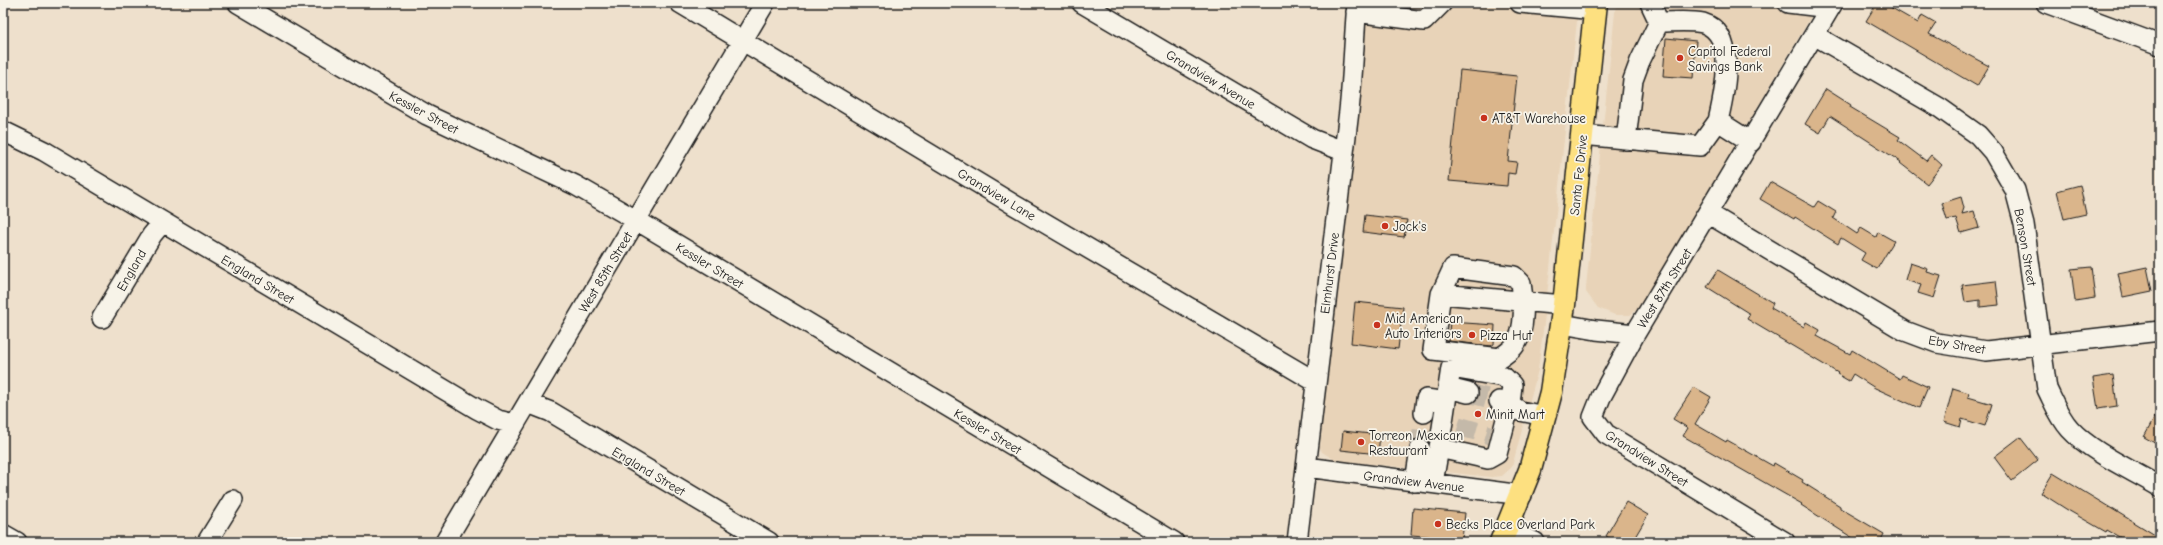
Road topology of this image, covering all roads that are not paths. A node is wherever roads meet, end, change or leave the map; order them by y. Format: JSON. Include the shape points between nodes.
{"nodes":[{"id":1,"x":238,"y":3,"type":"edge"},
{"id":2,"x":680,"y":3,"type":"edge"},
{"id":3,"x":765,"y":3,"type":"edge"},
{"id":4,"x":1082,"y":3,"type":"edge"},
{"id":5,"x":1442,"y":3,"type":"edge"},
{"id":6,"x":1520,"y":3,"type":"edge"},
{"id":7,"x":1650,"y":3,"type":"edge"},
{"id":8,"x":1788,"y":3,"type":"edge"},
{"id":9,"x":2046,"y":3,"type":"edge"},
{"id":10,"x":1832,"y":5,"type":"edge"},
{"id":11,"x":1596,"y":6,"type":"edge"},
{"id":12,"x":1356,"y":7,"type":"edge"},
{"id":13,"x":1659,"y":22,"type":"junction"},
{"id":14,"x":1814,"y":35,"type":"junction"},
{"id":15,"x":742,"y":42,"type":"junction"},
{"id":16,"x":2160,"y":45,"type":"edge"},
{"id":17,"x":1718,"y":121,"type":"junction"},
{"id":18,"x":3,"y":131,"type":"edge"},
{"id":19,"x":1582,"y":135,"type":"junction"},
{"id":20,"x":1626,"y":140,"type":"junction"},
{"id":21,"x":1751,"y":142,"type":"junction"},
{"id":22,"x":1343,"y":151,"type":"junction"},
{"id":23,"x":1708,"y":214,"type":"junction"},
{"id":24,"x":636,"y":220,"type":"junction"},
{"id":25,"x":162,"y":223,"type":"junction"},
{"id":26,"x":1441,"y":294,"type":"junction"},
{"id":27,"x":1524,"y":301,"type":"junction"},
{"id":28,"x":1563,"y":314,"type":"junction"},
{"id":29,"x":102,"y":318,"type":"dead end"},
{"id":30,"x":2160,"y":331,"type":"edge"},
{"id":31,"x":1635,"y":334,"type":"junction"},
{"id":32,"x":2040,"y":346,"type":"junction"},
{"id":33,"x":1316,"y":382,"type":"junction"},
{"id":34,"x":1468,"y":393,"type":"tunnel mouth"},
{"id":35,"x":1447,"y":395,"type":"junction"},
{"id":36,"x":528,"y":403,"type":"junction"},
{"id":37,"x":1505,"y":403,"type":"junction"},
{"id":38,"x":1424,"y":413,"type":"tunnel mouth"},
{"id":39,"x":1545,"y":416,"type":"junction"},
{"id":40,"x":514,"y":424,"type":"junction"},
{"id":41,"x":1420,"y":448,"type":"tunnel mouth"},
{"id":42,"x":1439,"y":448,"type":"junction"},
{"id":43,"x":1306,"y":467,"type":"junction"},
{"id":44,"x":1424,"y":482,"type":"junction"},
{"id":45,"x":2160,"y":487,"type":"edge"},
{"id":46,"x":1522,"y":494,"type":"junction"},
{"id":47,"x":233,"y":500,"type":"dead end"},
{"id":48,"x":3,"y":534,"type":"edge"},
{"id":49,"x":1504,"y":536,"type":"edge"},
{"id":50,"x":17,"y":542,"type":"edge"},
{"id":51,"x":207,"y":542,"type":"edge"},
{"id":52,"x":445,"y":542,"type":"edge"},
{"id":53,"x":769,"y":542,"type":"edge"},
{"id":54,"x":1174,"y":542,"type":"edge"},
{"id":55,"x":1297,"y":542,"type":"edge"},
{"id":56,"x":1535,"y":542,"type":"edge"},
{"id":57,"x":1785,"y":542,"type":"edge"}],
"edges":[{"from":1,"to":24,"type":"street","name":"Kessler Street","via":[[427,115],[575,185]]},
{"from":2,"to":15,"type":"street","name":"Grandview Lane"},
{"from":3,"to":15,"type":"street","name":"West 85th Street"},
{"from":4,"to":22,"type":"street","name":"Grandview Avenue","via":[[1312,139]]},
{"from":5,"to":12,"type":"street","via":[[1424,21]]},
{"from":6,"to":11,"type":"street"},
{"from":7,"to":13,"type":"street"},
{"from":8,"to":10,"type":"street"},
{"from":9,"to":16,"type":"street"},
{"from":10,"to":14,"type":"street","name":"West 87th Street"},
{"from":11,"to":19,"type":"main road","name":"Santa Fe Drive"},
{"from":12,"to":22,"type":"street","name":"Elmhurst Drive","via":[[1354,56]]},
{"from":13,"to":17,"type":"street","via":[[1703,23],[1719,34],[1727,58],[1725,91]]},
{"from":13,"to":20,"type":"street","via":[[1633,80]]},
{"from":14,"to":21,"type":"street","name":"West 87th Street"},
{"from":14,"to":32,"type":"street","name":"Benson Street","via":[[1940,108],[1978,136],[1993,152],[2015,190],[2024,224]]},
{"from":15,"to":24,"type":"street","name":"West 85th Street"},
{"from":15,"to":33,"type":"street","name":"Grandview Lane"},
{"from":17,"to":20,"type":"street","via":[[1700,146]]},
{"from":17,"to":21,"type":"street"},
{"from":18,"to":25,"type":"street","name":"England Street","via":[[44,151]]},
{"from":19,"to":20,"type":"street"},
{"from":19,"to":28,"type":"main road","name":"Santa Fe Drive"},
{"from":21,"to":23,"type":"street","name":"West 87th Street"},
{"from":22,"to":33,"type":"street","name":"Elmhurst Drive"},
{"from":23,"to":31,"type":"street","name":"West 87th Street"},
{"from":23,"to":32,"type":"street","name":"Eby Street","via":[[1905,331],[1921,338],[1972,350]]},
{"from":24,"to":36,"type":"street","name":"West 85th Street"},
{"from":24,"to":54,"type":"street","name":"Kessler Street"},
{"from":25,"to":29,"type":"street","name":"England","via":[[152,235]]},
{"from":25,"to":40,"type":"street","name":"England Street","via":[[477,409],[498,420]]},
{"from":26,"to":27,"type":"street","name":"West 87th Street"},
{"from":26,"to":27,"type":"street","via":[[1453,268],[1514,276],[1522,283]]},
{"from":26,"to":27,"type":"street","via":[[1433,350],[1500,358],[1516,345],[1522,324]]},
{"from":27,"to":28,"type":"street","name":"West 87th Street"},
{"from":28,"to":31,"type":"street","name":"West 87th Street","via":[[1596,330]]},
{"from":28,"to":39,"type":"main road"},
{"from":30,"to":32,"type":"street"},
{"from":31,"to":57,"type":"street","name":"Grandview Street","via":[[1593,417],[1606,434]]},
{"from":32,"to":45,"type":"street","via":[[2047,389],[2058,413],[2070,429],[2089,445]]},
{"from":33,"to":43,"type":"street","name":"Elmhurst Drive"},
{"from":34,"to":35,"type":"street"},
{"from":35,"to":37,"type":"street","via":[[1451,368],[1504,378],[1512,385]]},
{"from":35,"to":38,"type":"street","via":[[1426,399]]},
{"from":35,"to":42,"type":"street","via":[[1450,424]]},
{"from":36,"to":40,"type":"street","name":"West 85th Street"},
{"from":36,"to":53,"type":"street","name":"England Street","via":[[551,412]]},
{"from":37,"to":39,"type":"street","via":[[1520,411]]},
{"from":37,"to":42,"type":"street","via":[[1496,437],[1497,454],[1488,459]]},
{"from":39,"to":46,"type":"main road"},
{"from":40,"to":52,"type":"street","name":"West 85th Street"},
{"from":41,"to":44,"type":"street"},
{"from":42,"to":44,"type":"street"},
{"from":43,"to":44,"type":"street","name":"Grandview Avenue"},
{"from":43,"to":55,"type":"street","name":"Elmhurst Drive"},
{"from":44,"to":46,"type":"street","name":"Grandview Avenue"},
{"from":46,"to":49,"type":"main road"},
{"from":47,"to":51,"type":"street"},
{"from":48,"to":50,"type":"street"},
{"from":49,"to":56,"type":"street"}]}
